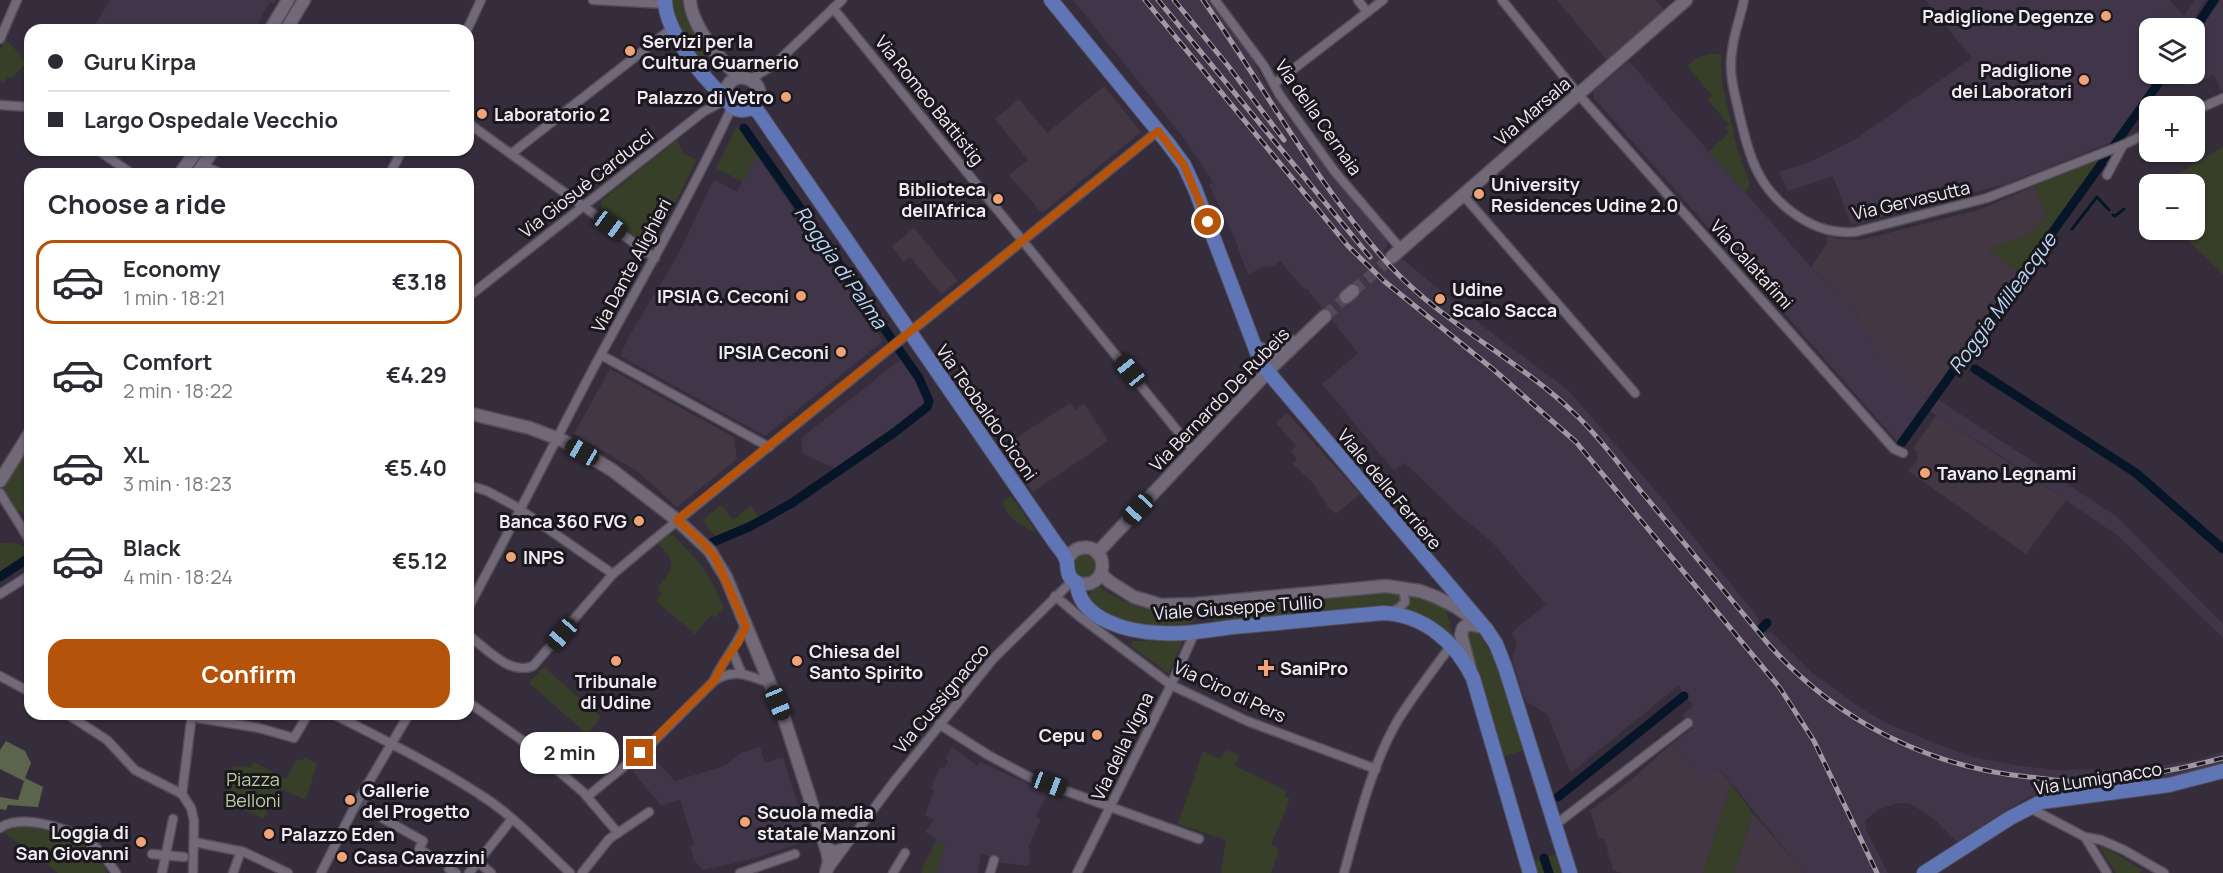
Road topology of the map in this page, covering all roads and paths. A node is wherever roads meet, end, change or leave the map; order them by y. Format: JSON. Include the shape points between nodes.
{"nodes":[{"id":1,"x":17,"y":0,"type":"edge"},
{"id":2,"x":288,"y":0,"type":"edge"},
{"id":3,"x":304,"y":0,"type":"edge"},
{"id":4,"x":593,"y":0,"type":"edge"},
{"id":5,"x":690,"y":0,"type":"edge"},
{"id":6,"x":842,"y":0,"type":"edge"},
{"id":7,"x":1052,"y":0,"type":"edge"},
{"id":8,"x":1215,"y":0,"type":"edge"},
{"id":9,"x":1358,"y":0,"type":"edge"},
{"id":10,"x":1383,"y":0,"type":"edge"},
{"id":11,"x":1502,"y":0,"type":"edge"},
{"id":12,"x":1686,"y":0,"type":"edge"},
{"id":13,"x":479,"y":1,"type":"edge"},
{"id":14,"x":1743,"y":1,"type":"edge"},
{"id":15,"x":665,"y":2,"type":"edge"},
{"id":16,"x":833,"y":8,"type":"junction"},
{"id":17,"x":1367,"y":12,"type":"junction"},
{"id":18,"x":274,"y":24,"type":"edge"},
{"id":19,"x":290,"y":24,"type":"edge"},
{"id":20,"x":469,"y":24,"type":"edge"},
{"id":21,"x":671,"y":29,"type":"junction"},
{"id":22,"x":1,"y":38,"type":"edge"},
{"id":23,"x":747,"y":78,"type":"junction"},
{"id":24,"x":1274,"y":84,"type":"junction"},
{"id":25,"x":1578,"y":94,"type":"junction"},
{"id":26,"x":2223,"y":98,"type":"edge"},
{"id":27,"x":728,"y":101,"type":"junction"},
{"id":28,"x":0,"y":105,"type":"edge"},
{"id":29,"x":2205,"y":106,"type":"edge"},
{"id":30,"x":24,"y":107,"type":"edge"},
{"id":31,"x":753,"y":107,"type":"junction"},
{"id":32,"x":474,"y":127,"type":"edge"},
{"id":33,"x":1158,"y":131,"type":"junction"},
{"id":34,"x":2139,"y":137,"type":"edge"},
{"id":35,"x":2120,"y":146,"type":"junction"},
{"id":36,"x":511,"y":154,"type":"junction"},
{"id":37,"x":106,"y":156,"type":"edge"},
{"id":38,"x":124,"y":168,"type":"edge"},
{"id":39,"x":2107,"y":175,"type":"dead end"},
{"id":40,"x":1463,"y":195,"type":"junction"},
{"id":41,"x":584,"y":206,"type":"junction"},
{"id":42,"x":1024,"y":241,"type":"junction"},
{"id":43,"x":1397,"y":253,"type":"joint"},
{"id":44,"x":655,"y":258,"type":"junction"},
{"id":45,"x":474,"y":292,"type":"edge"},
{"id":46,"x":906,"y":336,"type":"junction"},
{"id":47,"x":1255,"y":345,"type":"junction"},
{"id":48,"x":601,"y":355,"type":"junction"},
{"id":49,"x":1268,"y":372,"type":"junction"},
{"id":50,"x":1635,"y":393,"type":"dead end"},
{"id":51,"x":474,"y":414,"type":"edge"},
{"id":52,"x":557,"y":437,"type":"junction"},
{"id":53,"x":24,"y":443,"type":"edge"},
{"id":54,"x":769,"y":447,"type":"junction"},
{"id":55,"x":1193,"y":450,"type":"junction"},
{"id":56,"x":1903,"y":453,"type":"dead end"},
{"id":57,"x":0,"y":481,"type":"edge"},
{"id":58,"x":474,"y":487,"type":"edge"},
{"id":59,"x":0,"y":493,"type":"edge"},
{"id":60,"x":3,"y":504,"type":"edge"},
{"id":61,"x":521,"y":510,"type":"junction"},
{"id":62,"x":677,"y":520,"type":"junction"},
{"id":63,"x":24,"y":533,"type":"edge"},
{"id":64,"x":1097,"y":553,"type":"junction"},
{"id":65,"x":1067,"y":561,"type":"junction"},
{"id":66,"x":613,"y":574,"type":"junction"},
{"id":67,"x":1101,"y":574,"type":"junction"},
{"id":68,"x":24,"y":579,"type":"edge"},
{"id":69,"x":1075,"y":581,"type":"junction"},
{"id":70,"x":1402,"y":588,"type":"junction"},
{"id":71,"x":0,"y":594,"type":"edge"},
{"id":72,"x":1055,"y":596,"type":"junction"},
{"id":73,"x":474,"y":597,"type":"edge"},
{"id":74,"x":1450,"y":603,"type":"joint"},
{"id":75,"x":1389,"y":613,"type":"junction"},
{"id":76,"x":746,"y":626,"type":"junction"},
{"id":77,"x":1486,"y":629,"type":"junction"},
{"id":78,"x":1195,"y":632,"type":"junction"},
{"id":79,"x":474,"y":640,"type":"edge"},
{"id":80,"x":1452,"y":644,"type":"junction"},
{"id":81,"x":732,"y":651,"type":"junction"},
{"id":82,"x":724,"y":662,"type":"junction"},
{"id":83,"x":739,"y":674,"type":"junction"},
{"id":84,"x":0,"y":676,"type":"edge"},
{"id":85,"x":1473,"y":678,"type":"junction"},
{"id":86,"x":714,"y":681,"type":"junction"},
{"id":87,"x":770,"y":683,"type":"junction"},
{"id":88,"x":1171,"y":685,"type":"junction"},
{"id":89,"x":24,"y":689,"type":"edge"},
{"id":90,"x":474,"y":706,"type":"edge"},
{"id":91,"x":82,"y":720,"type":"edge"},
{"id":92,"x":191,"y":720,"type":"edge"},
{"id":93,"x":211,"y":720,"type":"edge"},
{"id":94,"x":304,"y":720,"type":"edge"},
{"id":95,"x":345,"y":720,"type":"edge"},
{"id":96,"x":406,"y":720,"type":"edge"},
{"id":97,"x":1688,"y":723,"type":"dead end"},
{"id":98,"x":939,"y":724,"type":"junction"},
{"id":99,"x":392,"y":744,"type":"junction"},
{"id":100,"x":1377,"y":769,"type":"junction"},
{"id":101,"x":2223,"y":771,"type":"edge"},
{"id":102,"x":372,"y":777,"type":"junction"},
{"id":103,"x":182,"y":794,"type":"junction"},
{"id":104,"x":588,"y":796,"type":"junction"},
{"id":105,"x":370,"y":797,"type":"tunnel mouth"},
{"id":106,"x":1110,"y":807,"type":"junction"},
{"id":107,"x":2028,"y":807,"type":"junction"},
{"id":108,"x":649,"y":812,"type":"dead end"},
{"id":109,"x":382,"y":818,"type":"tunnel mouth"},
{"id":110,"x":172,"y":819,"type":"dead end"},
{"id":111,"x":512,"y":819,"type":"junction"},
{"id":112,"x":1555,"y":825,"type":"junction"},
{"id":113,"x":0,"y":828,"type":"edge"},
{"id":114,"x":618,"y":833,"type":"junction"},
{"id":115,"x":2085,"y":837,"type":"junction"},
{"id":116,"x":1199,"y":839,"type":"dead end"},
{"id":117,"x":194,"y":842,"type":"junction"},
{"id":118,"x":825,"y":844,"type":"junction"},
{"id":119,"x":845,"y":847,"type":"junction"},
{"id":120,"x":241,"y":851,"type":"junction"},
{"id":121,"x":905,"y":853,"type":"dead end"},
{"id":122,"x":152,"y":854,"type":"dead end"},
{"id":123,"x":166,"y":854,"type":"junction"},
{"id":124,"x":795,"y":854,"type":"dead end"},
{"id":125,"x":184,"y":857,"type":"dead end"},
{"id":126,"x":435,"y":859,"type":"tunnel mouth"},
{"id":127,"x":994,"y":860,"type":"dead end"},
{"id":128,"x":478,"y":861,"type":"junction"},
{"id":129,"x":116,"y":873,"type":"edge"},
{"id":130,"x":162,"y":873,"type":"edge"},
{"id":131,"x":193,"y":873,"type":"edge"},
{"id":132,"x":233,"y":873,"type":"edge"},
{"id":133,"x":288,"y":873,"type":"edge"},
{"id":134,"x":321,"y":873,"type":"edge"},
{"id":135,"x":469,"y":873,"type":"edge"},
{"id":136,"x":491,"y":873,"type":"edge"},
{"id":137,"x":570,"y":873,"type":"edge"},
{"id":138,"x":582,"y":873,"type":"edge"},
{"id":139,"x":740,"y":873,"type":"edge"},
{"id":140,"x":820,"y":873,"type":"edge"},
{"id":141,"x":826,"y":873,"type":"edge"},
{"id":142,"x":894,"y":873,"type":"edge"},
{"id":143,"x":990,"y":873,"type":"edge"},
{"id":144,"x":1077,"y":873,"type":"edge"},
{"id":145,"x":1344,"y":873,"type":"edge"},
{"id":146,"x":1530,"y":873,"type":"edge"},
{"id":147,"x":1570,"y":873,"type":"edge"},
{"id":148,"x":1924,"y":873,"type":"edge"},
{"id":149,"x":2107,"y":873,"type":"edge"},
{"id":150,"x":2164,"y":873,"type":"edge"}],
"edges":[{"from":1,"to":22,"type":"street"},
{"from":2,"to":18,"type":"street"},
{"from":3,"to":19,"type":"street"},
{"from":4,"to":15,"type":"street"},
{"from":5,"to":23,"type":"street","via":[[695,18],[722,60],[733,72]]},
{"from":6,"to":16,"type":"street"},
{"from":7,"to":33,"type":"main road","name":"Viale delle Ferriere"},
{"from":8,"to":24,"type":"street","name":"Via della Cernaia"},
{"from":9,"to":17,"type":"street"},
{"from":10,"to":17,"type":"street"},
{"from":11,"to":25,"type":"street","name":"Via Calatafimi"},
{"from":12,"to":25,"type":"street","name":"Via Marsala"},
{"from":13,"to":20,"type":"street"},
{"from":14,"to":35,"type":"street","name":"Via Gervasutta","via":[[1731,69],[1752,159],[1775,198],[1822,230],[1855,231],[1971,204]]},
{"from":15,"to":21,"type":"main road"},
{"from":16,"to":23,"type":"street","via":[[775,64]]},
{"from":16,"to":42,"type":"street","name":"Via Romeo Battistig"},
{"from":17,"to":24,"type":"street"},
{"from":21,"to":27,"type":"main road","via":[[712,86]]},
{"from":21,"to":36,"type":"street"},
{"from":23,"to":27,"type":"street","via":[[732,81],[726,91]]},
{"from":23,"to":31,"type":"street","via":[[755,83],[759,93]]},
{"from":24,"to":43,"type":"street","name":"Via della Cernaia"},
{"from":25,"to":40,"type":"street","name":"Via Marsala"},
{"from":25,"to":56,"type":"street","name":"Via Calatafimi","via":[[1894,448]]},
{"from":26,"to":29,"type":"street"},
{"from":27,"to":31,"type":"main road","via":[[740,110]]},
{"from":27,"to":41,"type":"street","name":"Via Giosuè Carducci","via":[[703,112]]},
{"from":27,"to":44,"type":"street","name":"Via Dante Alighieri"},
{"from":28,"to":30,"type":"street"},
{"from":31,"to":46,"type":"main road","name":"Via Teobaldo Ciconi"},
{"from":32,"to":36,"type":"street"},
{"from":33,"to":42,"type":"street"},
{"from":33,"to":47,"type":"main road","name":"Viale delle Ferriere","via":[[1184,165],[1196,189]]},
{"from":34,"to":35,"type":"street","name":"Via Gervasutta"},
{"from":35,"to":39,"type":"street"},
{"from":36,"to":41,"type":"street"},
{"from":37,"to":38,"type":"street"},
{"from":40,"to":43,"type":"street","name":"Via Marsala"},
{"from":40,"to":50,"type":"street"},
{"from":41,"to":44,"type":"street"},
{"from":41,"to":45,"type":"street","name":"Via Giosuè Carducci"},
{"from":42,"to":46,"type":"street"},
{"from":42,"to":55,"type":"street","name":"Via Romeo Battistig"},
{"from":44,"to":48,"type":"street","name":"Via Dante Alighieri"},
{"from":46,"to":54,"type":"street"},
{"from":46,"to":65,"type":"main road","name":"Via Teobaldo Ciconi"},
{"from":47,"to":49,"type":"main road","name":"Viale delle Ferriere"},
{"from":47,"to":49,"type":"street","name":"Via Bernardo De Rubeis","via":[[1265,352],[1278,351],[1321,319]]},
{"from":48,"to":52,"type":"street","name":"Via Dante Alighieri"},
{"from":48,"to":54,"type":"street"},
{"from":49,"to":55,"type":"street","name":"Via Bernardo De Rubeis"},
{"from":49,"to":77,"type":"main road","name":"Viale delle Ferriere"},
{"from":51,"to":52,"type":"street"},
{"from":52,"to":61,"type":"street","name":"Via Dante Alighieri"},
{"from":52,"to":62,"type":"street","via":[[612,470]]},
{"from":53,"to":57,"type":"street"},
{"from":54,"to":62,"type":"street"},
{"from":55,"to":64,"type":"street","name":"Via Bernardo De Rubeis"},
{"from":58,"to":61,"type":"street"},
{"from":59,"to":60,"type":"street"},
{"from":60,"to":63,"type":"street"},
{"from":61,"to":66,"type":"street"},
{"from":61,"to":73,"type":"street","name":"Via Dante Alighieri"},
{"from":62,"to":66,"type":"street"},
{"from":62,"to":76,"type":"street","via":[[715,557]]},
{"from":64,"to":65,"type":"street","via":[[1081,548],[1071,553]]},
{"from":64,"to":67,"type":"street","via":[[1102,563]]},
{"from":65,"to":69,"type":"main road","via":[[1067,572]]},
{"from":66,"to":79,"type":"street","via":[[533,666],[512,666]]},
{"from":67,"to":69,"type":"street","via":[[1090,583]]},
{"from":67,"to":70,"type":"street","name":"Viale Giuseppe Tullio","via":[[1134,597],[1167,605],[1386,585]]},
{"from":68,"to":71,"type":"street"},
{"from":69,"to":72,"type":"street","name":"Via Cussignacco"},
{"from":69,"to":78,"type":"main road","name":"Viale Giuseppe Tullio","via":[[1082,601],[1104,619],[1137,630]]},
{"from":70,"to":74,"type":"street","name":"Viale Giuseppe Tullio"},
{"from":70,"to":75,"type":"street","via":[[1405,602]]},
{"from":72,"to":88,"type":"street","name":"Via Ciro di Pers"},
{"from":72,"to":98,"type":"street","name":"Via Cussignacco","via":[[993,659]]},
{"from":74,"to":77,"type":"street","name":"Viale delle Ferriere"},
{"from":75,"to":78,"type":"main road","name":"Viale Giuseppe Tullio"},
{"from":75,"to":80,"type":"main road","name":"Viale Giuseppe Tullio","via":[[1420,623]]},
{"from":76,"to":81,"type":"street"},
{"from":76,"to":87,"type":"street"},
{"from":77,"to":85,"type":"street","via":[[1468,624],[1461,635]]},
{"from":77,"to":112,"type":"main road","name":"Viale delle Ferriere","via":[[1502,660]]},
{"from":78,"to":88,"type":"street","name":"Via della Vigna"},
{"from":80,"to":85,"type":"main road"},
{"from":80,"to":100,"type":"street","via":[[1398,721]]},
{"from":81,"to":82,"type":"street"},
{"from":81,"to":83,"type":"street"},
{"from":82,"to":83,"type":"street"},
{"from":82,"to":86,"type":"street"},
{"from":83,"to":86,"type":"street","via":[[727,674]]},
{"from":83,"to":87,"type":"street"},
{"from":84,"to":89,"type":"street"},
{"from":85,"to":146,"type":"main road"},
{"from":86,"to":104,"type":"street","via":[[649,746]]},
{"from":87,"to":118,"type":"street"},
{"from":88,"to":100,"type":"street","name":"Via Ciro di Pers","via":[[1247,721]]},
{"from":88,"to":106,"type":"street","name":"Via della Vigna"},
{"from":90,"to":104,"type":"street","via":[[526,743]]},
{"from":91,"to":103,"type":"street","via":[[135,770]]},
{"from":92,"to":103,"type":"street"},
{"from":93,"to":94,"type":"street","via":[[294,738]]},
{"from":95,"to":99,"type":"street"},
{"from":96,"to":99,"type":"street"},
{"from":97,"to":112,"type":"street"},
{"from":98,"to":106,"type":"street","via":[[1034,779]]},
{"from":98,"to":119,"type":"street","name":"Via Cussignacco"},
{"from":99,"to":102,"type":"street"},
{"from":99,"to":111,"type":"street","via":[[480,795]]},
{"from":100,"to":145,"type":"street"},
{"from":101,"to":107,"type":"main road","name":"Via Lumignacco","via":[[2169,785],[2050,800]]},
{"from":102,"to":105,"type":"street"},
{"from":102,"to":134,"type":"street"},
{"from":103,"to":117,"type":"street","via":[[193,815]]},
{"from":104,"to":114,"type":"street"},
{"from":106,"to":116,"type":"street"},
{"from":106,"to":144,"type":"street","name":"Via della Vigna"},
{"from":107,"to":115,"type":"street"},
{"from":107,"to":148,"type":"main road","name":"Via Lumignacco"},
{"from":108,"to":114,"type":"street"},
{"from":109,"to":126,"type":"street","via":[[423,841],[419,849]]},
{"from":110,"to":123,"type":"street"},
{"from":111,"to":128,"type":"street"},
{"from":111,"to":137,"type":"street"},
{"from":112,"to":147,"type":"main road","name":"Viale delle Ferriere"},
{"from":113,"to":129,"type":"street","via":[[24,820],[78,836],[90,842]]},
{"from":114,"to":138,"type":"street"},
{"from":115,"to":149,"type":"street"},
{"from":115,"to":150,"type":"street","via":[[2109,843]]},
{"from":117,"to":120,"type":"street"},
{"from":117,"to":131,"type":"street"},
{"from":118,"to":119,"type":"street","via":[[834,850]]},
{"from":118,"to":140,"type":"street"},
{"from":118,"to":141,"type":"street","via":[[829,861]]},
{"from":119,"to":141,"type":"street","name":"Via Cussignacco"},
{"from":120,"to":132,"type":"street"},
{"from":120,"to":133,"type":"street"},
{"from":121,"to":142,"type":"street"},
{"from":122,"to":123,"type":"street"},
{"from":123,"to":125,"type":"street"},
{"from":123,"to":130,"type":"street"},
{"from":124,"to":139,"type":"street"},
{"from":127,"to":143,"type":"street"},
{"from":128,"to":135,"type":"street"},
{"from":128,"to":136,"type":"street"}]}
